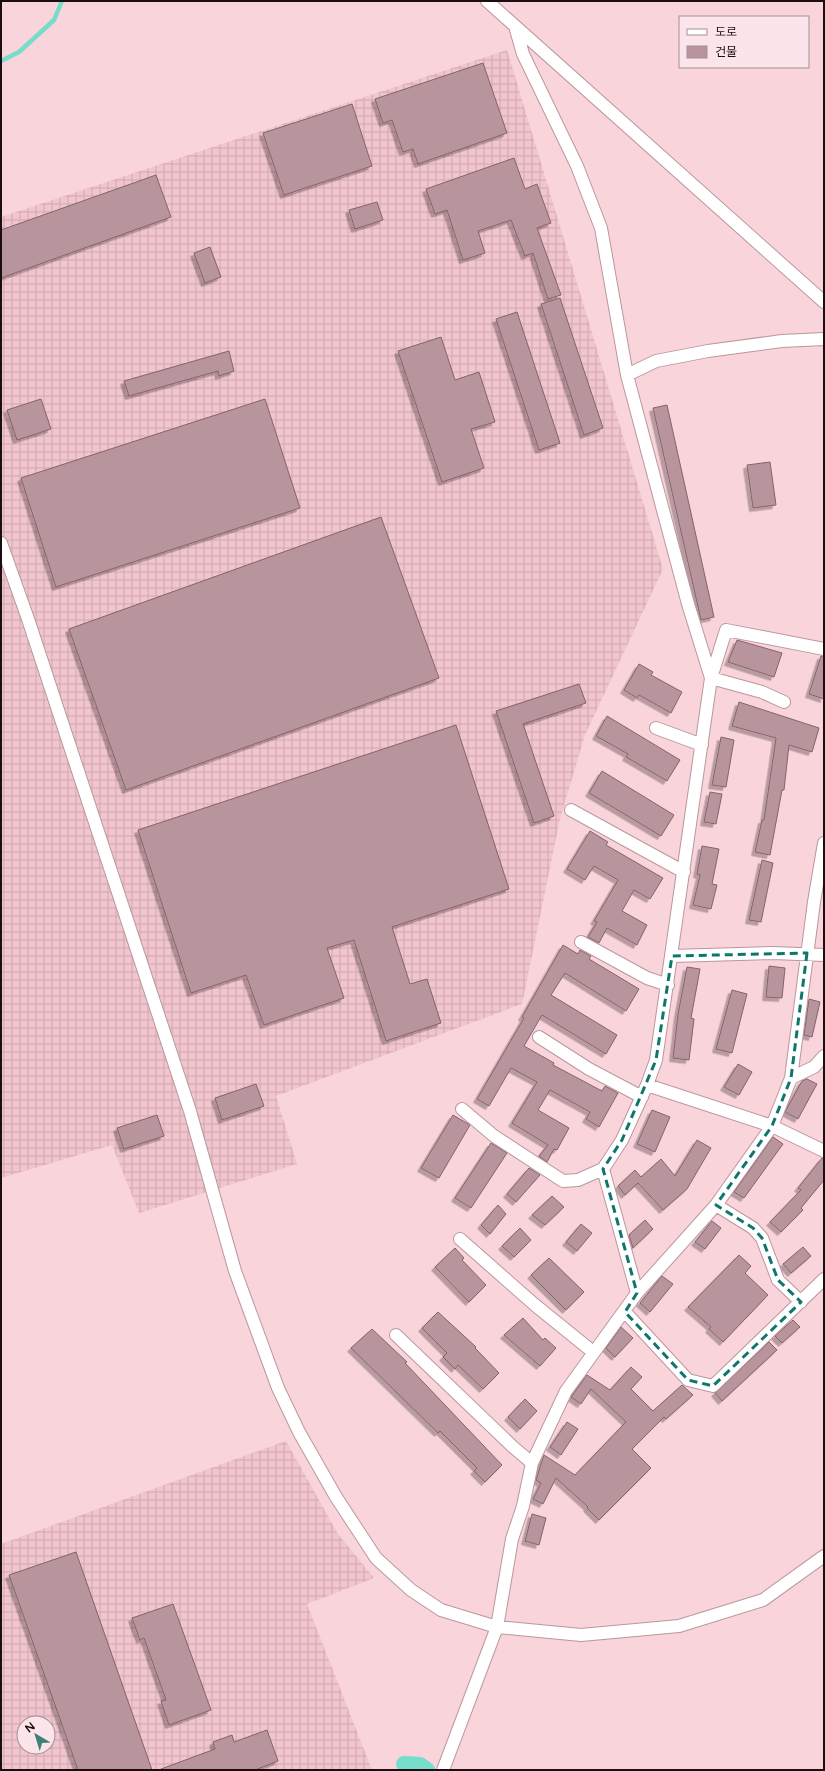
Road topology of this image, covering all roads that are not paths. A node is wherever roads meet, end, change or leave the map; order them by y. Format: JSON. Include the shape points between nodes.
{"nodes":[{"id":1,"x":487,"y":1,"type":"edge"},
{"id":2,"x":515,"y":26,"type":"junction"},
{"id":3,"x":824,"y":302,"type":"edge"},
{"id":4,"x":824,"y":339,"type":"edge"},
{"id":5,"x":627,"y":375,"type":"junction"},
{"id":6,"x":1,"y":543,"type":"edge"},
{"id":7,"x":824,"y":649,"type":"edge"},
{"id":8,"x":712,"y":678,"type":"junction"},
{"id":9,"x":784,"y":702,"type":"dead end"},
{"id":10,"x":656,"y":728,"type":"dead end"},
{"id":11,"x":702,"y":746,"type":"junction"},
{"id":12,"x":571,"y":810,"type":"dead end"},
{"id":13,"x":824,"y":843,"type":"edge"},
{"id":14,"x":684,"y":872,"type":"junction"},
{"id":15,"x":581,"y":942,"type":"dead end"},
{"id":16,"x":807,"y":953,"type":"junction"},
{"id":17,"x":824,"y":955,"type":"edge"},
{"id":18,"x":672,"y":956,"type":"junction"},
{"id":19,"x":668,"y":985,"type":"junction"},
{"id":20,"x":539,"y":1037,"type":"dead end"},
{"id":21,"x":824,"y":1056,"type":"edge"},
{"id":22,"x":791,"y":1078,"type":"junction"},
{"id":23,"x":647,"y":1085,"type":"junction"},
{"id":24,"x":642,"y":1097,"type":"junction"},
{"id":25,"x":462,"y":1110,"type":"dead end"},
{"id":26,"x":772,"y":1126,"type":"junction"},
{"id":27,"x":824,"y":1151,"type":"edge"},
{"id":28,"x":602,"y":1169,"type":"junction"},
{"id":29,"x":716,"y":1205,"type":"junction"},
{"id":30,"x":460,"y":1239,"type":"dead end"},
{"id":31,"x":824,"y":1279,"type":"edge"},
{"id":32,"x":638,"y":1293,"type":"junction"},
{"id":33,"x":801,"y":1302,"type":"junction"},
{"id":34,"x":626,"y":1312,"type":"junction"},
{"id":35,"x":396,"y":1335,"type":"dead end"},
{"id":36,"x":593,"y":1352,"type":"junction"},
{"id":37,"x":532,"y":1463,"type":"junction"},
{"id":38,"x":824,"y":1556,"type":"edge"},
{"id":39,"x":497,"y":1627,"type":"junction"},
{"id":40,"x":443,"y":1770,"type":"edge"}],
"edges":[{"from":1,"to":2,"type":"street"},
{"from":2,"to":3,"type":"street"},
{"from":2,"to":5,"type":"street","via":[[523,54],[577,166],[601,228]]},
{"from":4,"to":5,"type":"street","via":[[782,341],[708,351],[656,361]]},
{"from":5,"to":8,"type":"street","via":[[688,604]]},
{"from":6,"to":39,"type":"street","via":[[190,1111],[235,1272],[278,1388],[299,1432],[336,1497],[376,1558],[411,1590],[441,1610]]},
{"from":7,"to":8,"type":"street","via":[[726,630]]},
{"from":8,"to":9,"type":"street","via":[[762,692]]},
{"from":8,"to":11,"type":"street"},
{"from":10,"to":11,"type":"street"},
{"from":11,"to":14,"type":"street"},
{"from":12,"to":14,"type":"street"},
{"from":13,"to":16,"type":"street"},
{"from":14,"to":18,"type":"street"},
{"from":15,"to":19,"type":"street","via":[[647,978]]},
{"from":16,"to":17,"type":"street"},
{"from":16,"to":18,"type":"street"},
{"from":16,"to":22,"type":"street"},
{"from":18,"to":19,"type":"street"},
{"from":19,"to":23,"type":"street","via":[[656,1060]]},
{"from":20,"to":24,"type":"street","via":[[589,1069]]},
{"from":21,"to":22,"type":"street","via":[[814,1067]]},
{"from":22,"to":26,"type":"street"},
{"from":23,"to":24,"type":"street"},
{"from":23,"to":26,"type":"street"},
{"from":24,"to":28,"type":"street","via":[[622,1140]]},
{"from":25,"to":28,"type":"street","via":[[494,1136],[563,1182],[578,1180]]},
{"from":26,"to":27,"type":"street"},
{"from":26,"to":29,"type":"street"},
{"from":28,"to":32,"type":"street"},
{"from":29,"to":32,"type":"street"},
{"from":29,"to":33,"type":"street","via":[[753,1228],[762,1238],[778,1280]]},
{"from":30,"to":36,"type":"street"},
{"from":31,"to":33,"type":"street"},
{"from":32,"to":34,"type":"street"},
{"from":33,"to":34,"type":"street","via":[[713,1386],[688,1380]]},
{"from":34,"to":36,"type":"street"},
{"from":35,"to":37,"type":"street"},
{"from":36,"to":37,"type":"street","via":[[566,1391]]},
{"from":37,"to":39,"type":"street","via":[[523,1506],[512,1540]]},
{"from":38,"to":39,"type":"street","via":[[764,1600],[679,1626],[581,1635]]},
{"from":39,"to":40,"type":"street"}]}
